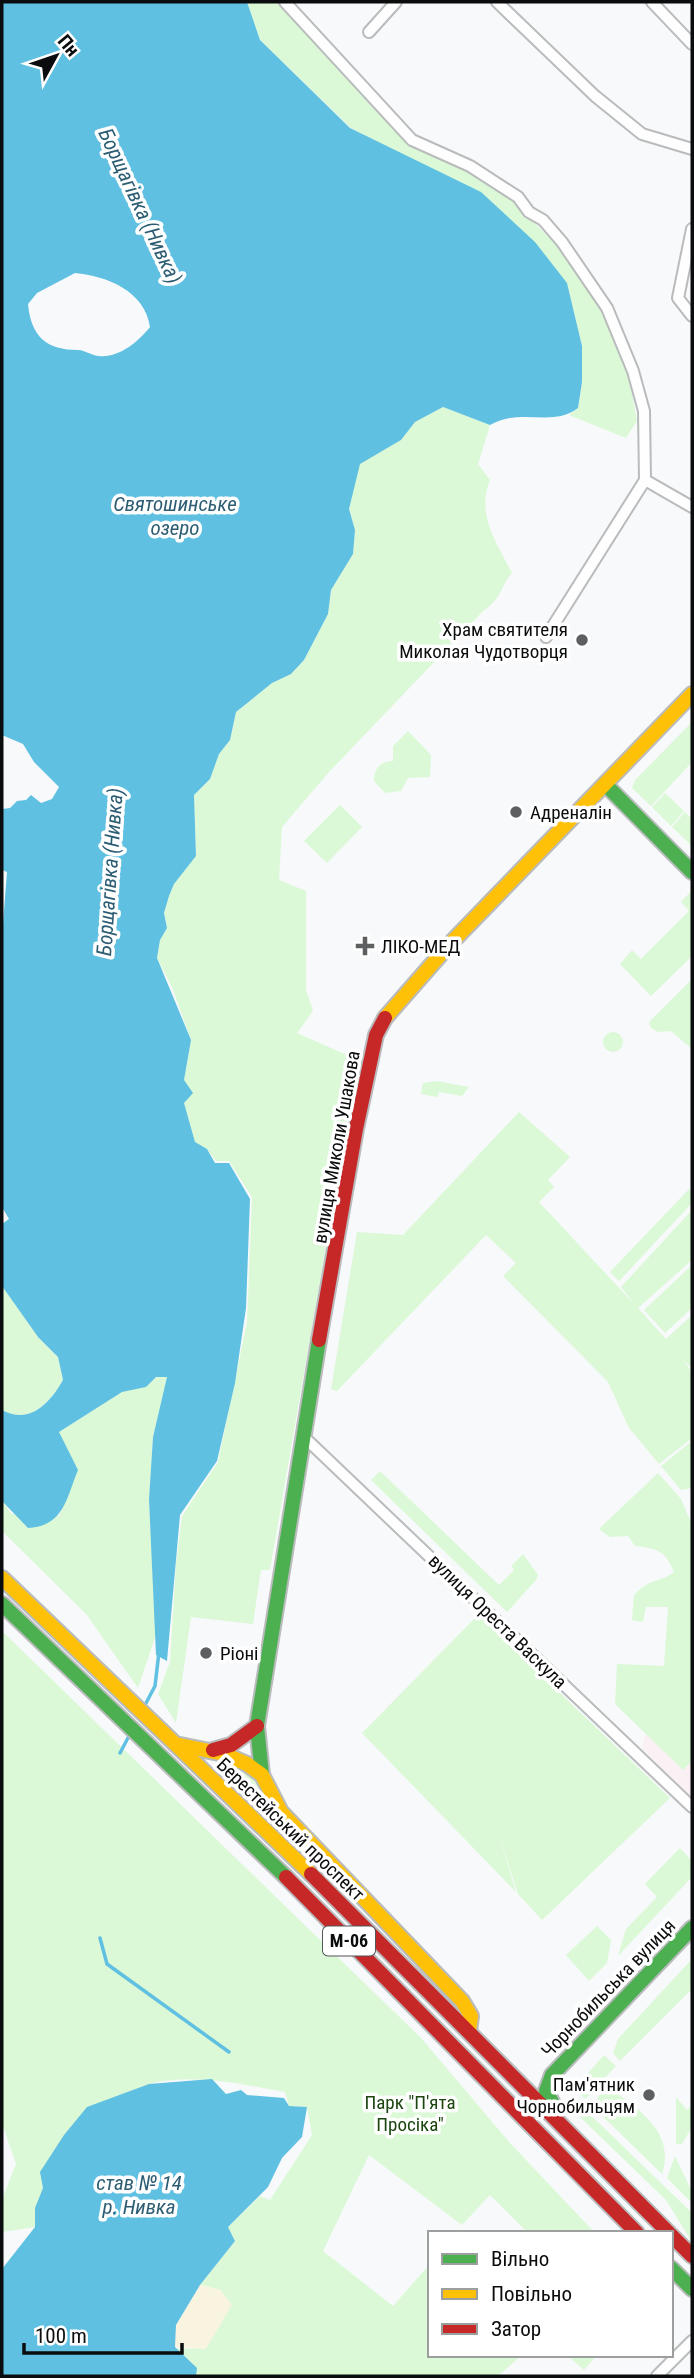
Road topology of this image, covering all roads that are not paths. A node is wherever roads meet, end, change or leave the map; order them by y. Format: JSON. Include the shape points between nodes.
{"nodes":[{"id":1,"x":285,"y":2,"type":"edge"},
{"id":2,"x":396,"y":2,"type":"edge"},
{"id":3,"x":497,"y":2,"type":"edge"},
{"id":4,"x":652,"y":2,"type":"edge"},
{"id":5,"x":369,"y":32,"type":"dead end"},
{"id":6,"x":692,"y":44,"type":"edge"},
{"id":7,"x":692,"y":149,"type":"edge"},
{"id":8,"x":692,"y":229,"type":"edge"},
{"id":9,"x":692,"y":316,"type":"edge"},
{"id":10,"x":645,"y":480,"type":"junction"},
{"id":11,"x":692,"y":507,"type":"edge"},
{"id":12,"x":545,"y":637,"type":"dead end"},
{"id":13,"x":692,"y":694,"type":"edge"},
{"id":14,"x":606,"y":783,"type":"junction"},
{"id":15,"x":692,"y":872,"type":"edge"},
{"id":16,"x":303,"y":1436,"type":"junction"},
{"id":17,"x":2,"y":1578,"type":"edge"},
{"id":18,"x":2,"y":1604,"type":"edge"},
{"id":19,"x":257,"y":1726,"type":"junction"},
{"id":20,"x":174,"y":1744,"type":"junction"},
{"id":21,"x":205,"y":1752,"type":"junction"},
{"id":22,"x":262,"y":1775,"type":"junction"},
{"id":23,"x":692,"y":1807,"type":"edge"},
{"id":24,"x":692,"y":1928,"type":"edge"},
{"id":25,"x":469,"y":2031,"type":"junction"},
{"id":26,"x":504,"y":2066,"type":"junction"},
{"id":27,"x":552,"y":2075,"type":"junction"},
{"id":28,"x":635,"y":2231,"type":"edge"},
{"id":29,"x":667,"y":2231,"type":"edge"},
{"id":30,"x":668,"y":2231,"type":"edge"},
{"id":31,"x":673,"y":2237,"type":"edge"},
{"id":32,"x":692,"y":2256,"type":"edge"},
{"id":33,"x":673,"y":2269,"type":"edge"},
{"id":34,"x":692,"y":2289,"type":"edge"},
{"id":35,"x":692,"y":2341,"type":"edge"},
{"id":36,"x":657,"y":2376,"type":"edge"}],
"edges":[{"from":1,"to":10,"type":"street","via":[[412,140],[470,166],[518,197],[562,242],[607,308],[633,371],[644,411]]},
{"from":2,"to":5,"type":"street"},
{"from":3,"to":7,"type":"street","via":[[595,96],[642,134]]},
{"from":4,"to":6,"type":"street"},
{"from":8,"to":9,"type":"street","via":[[678,298]]},
{"from":10,"to":11,"type":"street"},
{"from":10,"to":12,"type":"street"},
{"from":13,"to":14,"type":"main road","name":"вулиця Миколи Ушакова"},
{"from":14,"to":15,"type":"main road"},
{"from":14,"to":16,"type":"main road","name":"вулиця Миколи Ушакова","via":[[389,1010],[376,1035]]},
{"from":16,"to":19,"type":"main road","name":"вулиця Миколи Ушакова"},
{"from":16,"to":23,"type":"street","name":"вулиця Ореста Васкула"},
{"from":17,"to":20,"type":"main road","name":"Берестейський проспект","number":"М-06"},
{"from":18,"to":28,"type":"main road","name":"Берестейський проспект","number":"М-06","via":[[459,2050]]},
{"from":19,"to":21,"type":"main road","via":[[230,1745]]},
{"from":19,"to":22,"type":"main road","name":"вулиця Миколи Ушакова"},
{"from":20,"to":21,"type":"main road"},
{"from":20,"to":25,"type":"main road","name":"Берестейський проспект","number":"М-06"},
{"from":21,"to":22,"type":"main road","via":[[224,1754]]},
{"from":22,"to":25,"type":"main road","via":[[281,1812],[462,2001],[471,2016]]},
{"from":24,"to":27,"type":"main road","name":"Чорнобильська вулиця"},
{"from":25,"to":26,"type":"main road","name":"Берестейський проспект","number":"М-06"},
{"from":26,"to":27,"type":"main road","name":"Чорнобильська вулиця","via":[[530,2081]]},
{"from":26,"to":29,"type":"main road","name":"Берестейський проспект","number":"М-06"},
{"from":27,"to":30,"type":"main road","name":"Чорнобильська вулиця","via":[[546,2091],[553,2107]]},
{"from":31,"to":32,"type":"main road","name":"Берестейський проспект","number":"М-06"},
{"from":33,"to":34,"type":"main road"},
{"from":35,"to":36,"type":"street"}]}
